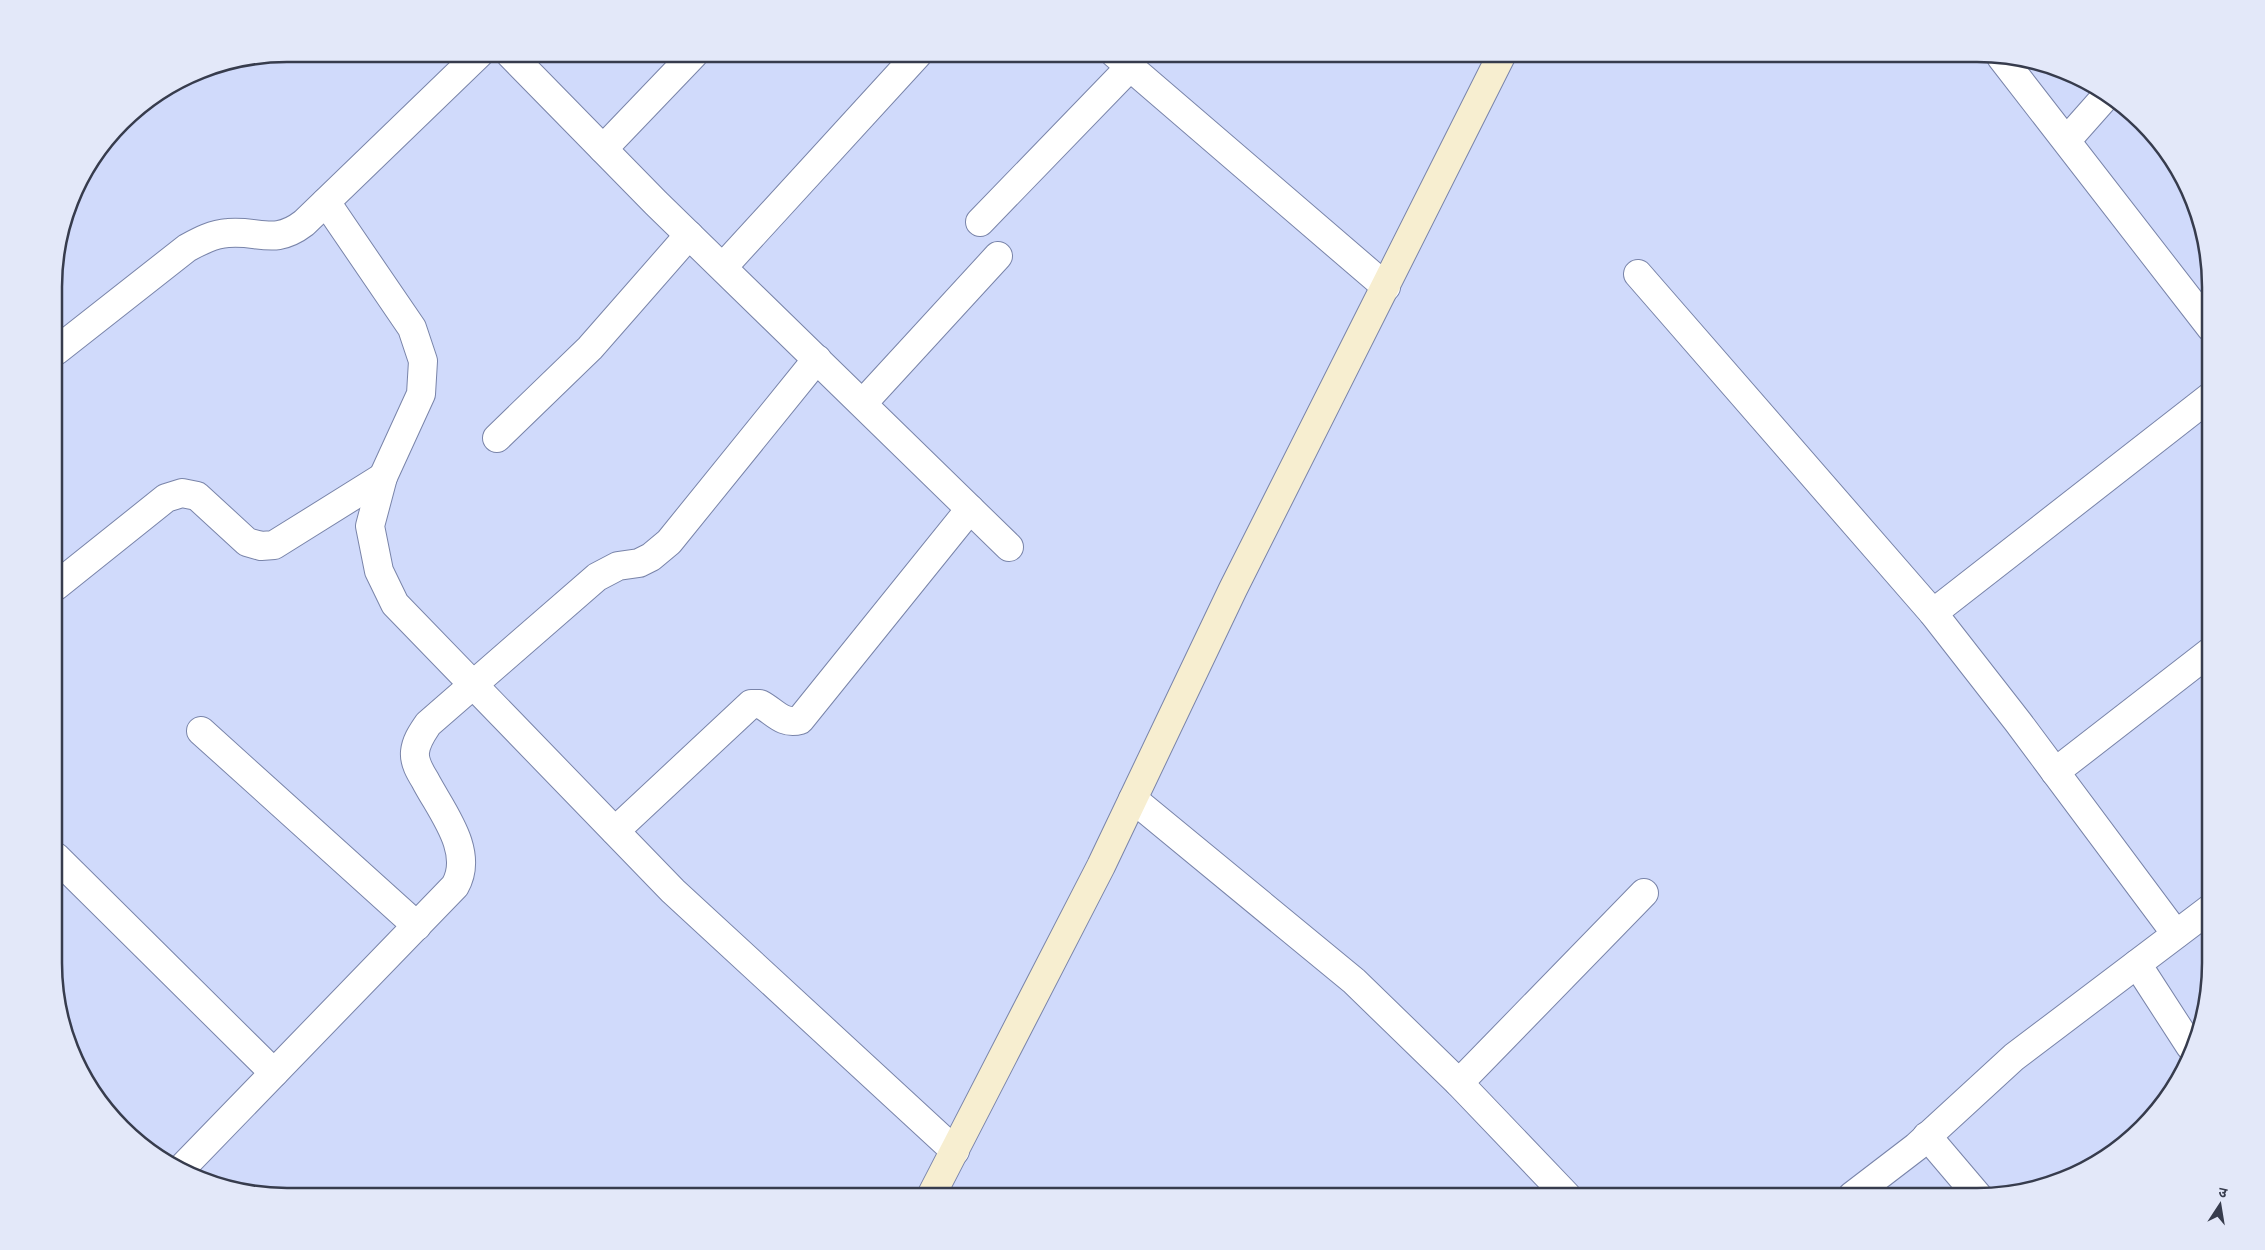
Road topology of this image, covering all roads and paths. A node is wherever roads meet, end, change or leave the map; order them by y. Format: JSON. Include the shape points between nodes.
{"nodes":[{"id":1,"x":471,"y":62,"type":"edge"},
{"id":2,"x":518,"y":62,"type":"edge"},
{"id":3,"x":686,"y":62,"type":"edge"},
{"id":4,"x":911,"y":62,"type":"edge"},
{"id":5,"x":1121,"y":62,"type":"edge"},
{"id":6,"x":1123,"y":62,"type":"edge"},
{"id":7,"x":1498,"y":62,"type":"edge"},
{"id":8,"x":2007,"y":64,"type":"edge"},
{"id":9,"x":2103,"y":100,"type":"edge"},
{"id":10,"x":2067,"y":140,"type":"junction"},
{"id":11,"x":603,"y":149,"type":"junction"},
{"id":12,"x":326,"y":202,"type":"junction"},
{"id":13,"x":980,"y":222,"type":"dead end"},
{"id":14,"x":689,"y":234,"type":"junction"},
{"id":15,"x":998,"y":256,"type":"dead end"},
{"id":16,"x":723,"y":267,"type":"junction"},
{"id":17,"x":1638,"y":274,"type":"dead end"},
{"id":18,"x":1386,"y":287,"type":"junction"},
{"id":19,"x":2202,"y":308,"type":"edge"},
{"id":20,"x":62,"y":346,"type":"edge"},
{"id":21,"x":817,"y":359,"type":"junction"},
{"id":22,"x":863,"y":403,"type":"junction"},
{"id":23,"x":2202,"y":403,"type":"edge"},
{"id":24,"x":497,"y":438,"type":"dead end"},
{"id":25,"x":382,"y":477,"type":"junction"},
{"id":26,"x":970,"y":509,"type":"junction"},
{"id":27,"x":1009,"y":547,"type":"dead end"},
{"id":28,"x":62,"y":581,"type":"edge"},
{"id":29,"x":1933,"y":613,"type":"junction"},
{"id":30,"x":2202,"y":658,"type":"edge"},
{"id":31,"x":474,"y":686,"type":"junction"},
{"id":32,"x":201,"y":731,"type":"dead end"},
{"id":33,"x":2055,"y":772,"type":"junction"},
{"id":34,"x":1133,"y":799,"type":"junction"},
{"id":35,"x":615,"y":831,"type":"junction"},
{"id":36,"x":62,"y":863,"type":"edge"},
{"id":37,"x":1644,"y":893,"type":"dead end"},
{"id":38,"x":2202,"y":915,"type":"edge"},
{"id":39,"x":417,"y":926,"type":"junction"},
{"id":40,"x":2176,"y":934,"type":"junction"},
{"id":41,"x":2137,"y":964,"type":"junction"},
{"id":42,"x":2188,"y":1043,"type":"edge"},
{"id":43,"x":274,"y":1073,"type":"junction"},
{"id":44,"x":1459,"y":1083,"type":"junction"},
{"id":45,"x":1928,"y":1136,"type":"junction"},
{"id":46,"x":955,"y":1150,"type":"junction"},
{"id":47,"x":187,"y":1163,"type":"edge"},
{"id":48,"x":935,"y":1188,"type":"edge"},
{"id":49,"x":1559,"y":1188,"type":"edge"},
{"id":50,"x":1862,"y":1188,"type":"edge"},
{"id":51,"x":1971,"y":1188,"type":"edge"}],
"edges":[{"from":1,"to":12,"type":"street"},
{"from":2,"to":11,"type":"street"},
{"from":3,"to":11,"type":"street"},
{"from":4,"to":16,"type":"street"},
{"from":5,"to":13,"type":"street"},
{"from":6,"to":18,"type":"street"},
{"from":7,"to":18,"type":"street"},
{"from":8,"to":10,"type":"street"},
{"from":9,"to":10,"type":"street"},
{"from":10,"to":19,"type":"street"},
{"from":11,"to":14,"type":"street"},
{"from":12,"to":20,"type":"street","via":[[291,232],[278,236],[228,233],[205,238]]},
{"from":12,"to":25,"type":"street","via":[[412,328],[423,361],[421,394]]},
{"from":14,"to":16,"type":"street"},
{"from":14,"to":24,"type":"street","via":[[590,348]]},
{"from":15,"to":22,"type":"street"},
{"from":16,"to":21,"type":"street"},
{"from":17,"to":29,"type":"street"},
{"from":18,"to":34,"type":"street","via":[[1233,589]]},
{"from":21,"to":22,"type":"street"},
{"from":21,"to":31,"type":"street","via":[[669,542],[639,563],[618,566],[597,577]]},
{"from":22,"to":26,"type":"street"},
{"from":23,"to":29,"type":"street"},
{"from":25,"to":28,"type":"street","via":[[274,545],[267,546],[247,542],[197,496],[182,493],[166,498]]},
{"from":25,"to":31,"type":"street","via":[[370,526],[379,571],[395,604]]},
{"from":26,"to":27,"type":"street"},
{"from":26,"to":35,"type":"street","via":[[800,720],[790,722],[760,704],[751,704]]},
{"from":29,"to":33,"type":"street"},
{"from":30,"to":33,"type":"street"},
{"from":31,"to":35,"type":"street"},
{"from":31,"to":39,"type":"street","via":[[428,724],[418,738],[417,766],[455,835],[462,856],[462,874],[456,886]]},
{"from":32,"to":39,"type":"street"},
{"from":33,"to":40,"type":"street"},
{"from":34,"to":44,"type":"street","via":[[1354,981]]},
{"from":34,"to":46,"type":"street"},
{"from":35,"to":46,"type":"street","via":[[673,891]]},
{"from":36,"to":43,"type":"street"},
{"from":37,"to":44,"type":"street"},
{"from":38,"to":40,"type":"street"},
{"from":39,"to":43,"type":"street"},
{"from":40,"to":41,"type":"street"},
{"from":41,"to":42,"type":"street"},
{"from":41,"to":45,"type":"street","via":[[2014,1057]]},
{"from":43,"to":47,"type":"street"},
{"from":44,"to":49,"type":"street"},
{"from":45,"to":50,"type":"street"},
{"from":45,"to":51,"type":"street"},
{"from":46,"to":48,"type":"street"}]}
